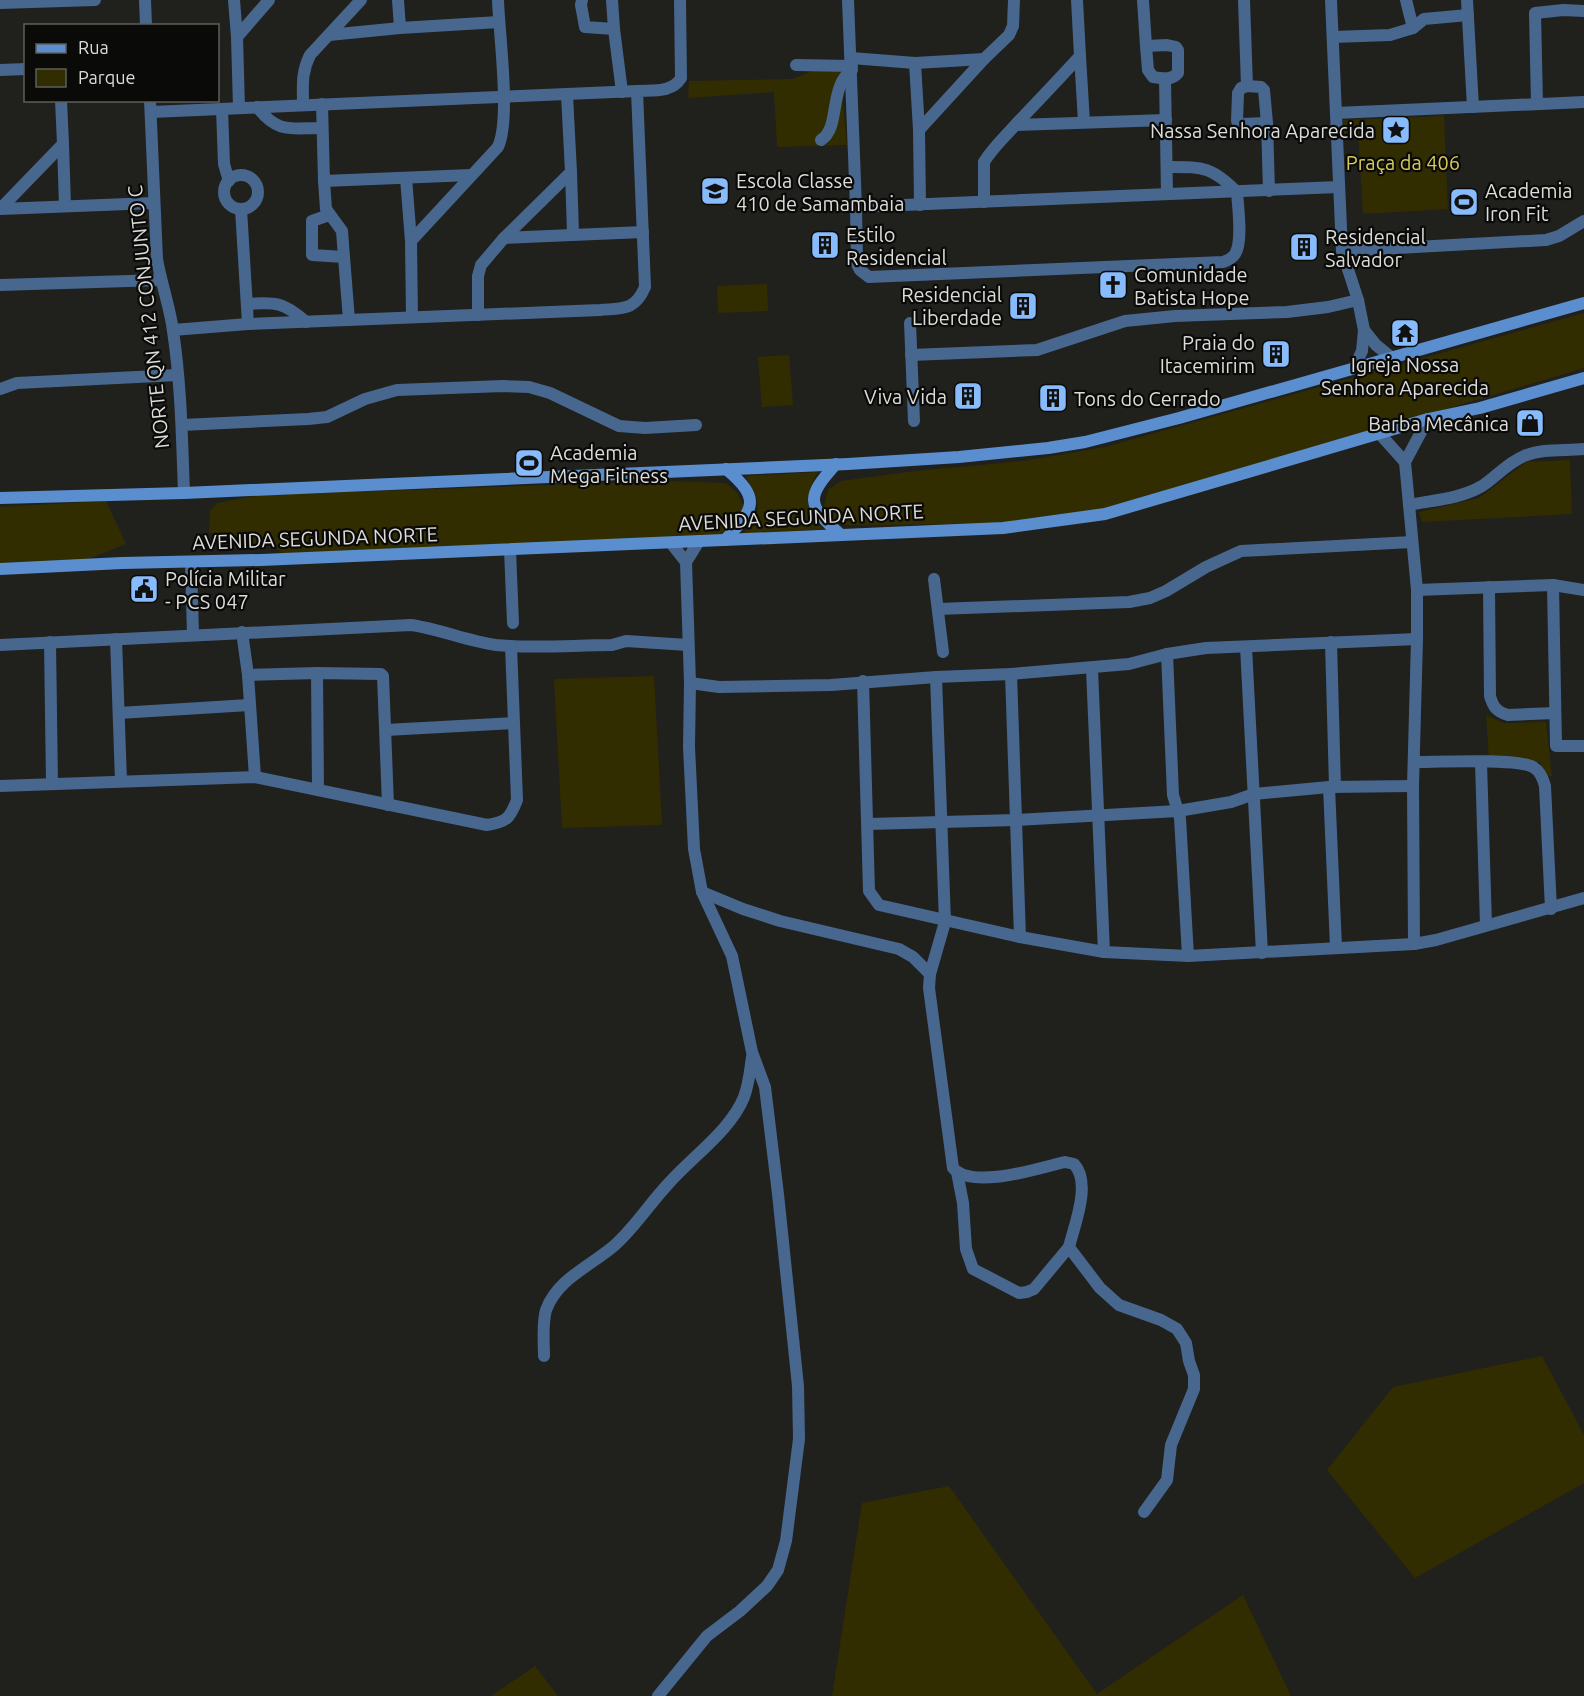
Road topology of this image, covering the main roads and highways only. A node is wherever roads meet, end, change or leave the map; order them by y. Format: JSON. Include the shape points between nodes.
{"nodes":[{"id":1,"x":1584,"y":303,"type":"edge"},
{"id":2,"x":1584,"y":378,"type":"edge"},
{"id":3,"x":836,"y":464,"type":"junction"},
{"id":4,"x":726,"y":469,"type":"junction"},
{"id":5,"x":0,"y":498,"type":"edge"},
{"id":6,"x":840,"y":534,"type":"junction"},
{"id":7,"x":725,"y":540,"type":"junction"},
{"id":8,"x":0,"y":569,"type":"edge"}],
"edges":[{"from":1,"to":3,"type":"main road","via":[[1085,442],[959,457]]},
{"from":2,"to":6,"type":"main road","name":"AVENIDA SEGUNDA NORTE","via":[[1378,433],[1105,514],[1003,528]]},
{"from":3,"to":4,"type":"main road"},
{"from":3,"to":6,"type":"main road","via":[[816,491],[814,502],[819,516]]},
{"from":4,"to":5,"type":"main road"},
{"from":4,"to":7,"type":"main road","via":[[741,481],[750,498],[743,521]]},
{"from":6,"to":7,"type":"main road","name":"AVENIDA SEGUNDA NORTE"},
{"from":7,"to":8,"type":"main road","name":"AVENIDA SEGUNDA NORTE"}]}
